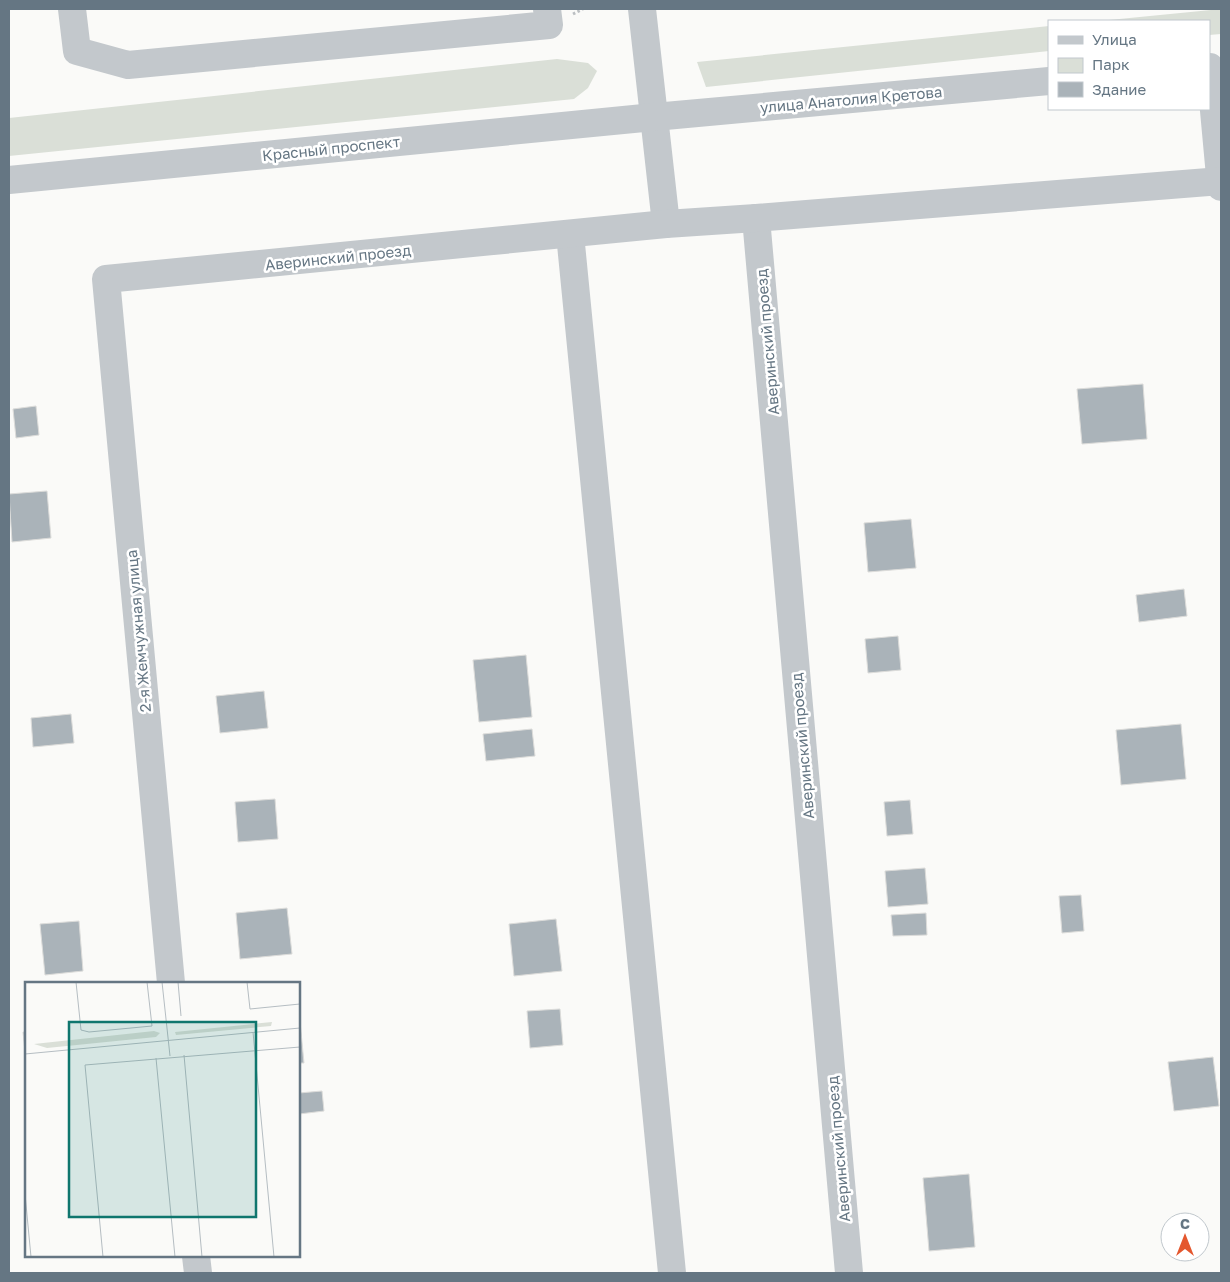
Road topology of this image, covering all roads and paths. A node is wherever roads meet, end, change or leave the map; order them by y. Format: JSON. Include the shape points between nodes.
{"nodes":[{"id":1,"x":72,"y":9,"type":"edge"},
{"id":2,"x":547,"y":9,"type":"edge"},
{"id":3,"x":642,"y":9,"type":"edge"},
{"id":4,"x":1213,"y":66,"type":"edge"},
{"id":5,"x":1048,"y":81,"type":"edge"},
{"id":6,"x":654,"y":117,"type":"junction"},
{"id":7,"x":9,"y":180,"type":"edge"},
{"id":8,"x":1221,"y":181,"type":"edge"},
{"id":9,"x":1221,"y":187,"type":"edge"},
{"id":10,"x":756,"y":218,"type":"junction"},
{"id":11,"x":666,"y":224,"type":"junction"},
{"id":12,"x":570,"y":234,"type":"junction"},
{"id":13,"x":106,"y":279,"type":"joint"},
{"id":14,"x":171,"y":982,"type":"edge"},
{"id":15,"x":196,"y":1257,"type":"edge"},
{"id":16,"x":198,"y":1273,"type":"edge"},
{"id":17,"x":672,"y":1273,"type":"edge"},
{"id":18,"x":849,"y":1273,"type":"edge"}],
"edges":[{"from":1,"to":2,"type":"street","via":[[77,51],[128,65],[549,26]]},
{"from":3,"to":6,"type":"street"},
{"from":4,"to":8,"type":"street"},
{"from":5,"to":6,"type":"street","name":"улица Анатолия Кретова"},
{"from":6,"to":7,"type":"street","name":"Красный проспект"},
{"from":6,"to":11,"type":"street"},
{"from":8,"to":9,"type":"street"},
{"from":8,"to":10,"type":"street","name":"Аверинский проезд"},
{"from":10,"to":11,"type":"street","name":"Аверинский проезд"},
{"from":10,"to":18,"type":"street","name":"Аверинский проезд"},
{"from":11,"to":12,"type":"street","name":"Аверинский проезд"},
{"from":12,"to":13,"type":"street","name":"Аверинский проезд"},
{"from":12,"to":17,"type":"street"},
{"from":13,"to":14,"type":"street","name":"2-я Жемчужная улица"},
{"from":15,"to":16,"type":"street"}]}
